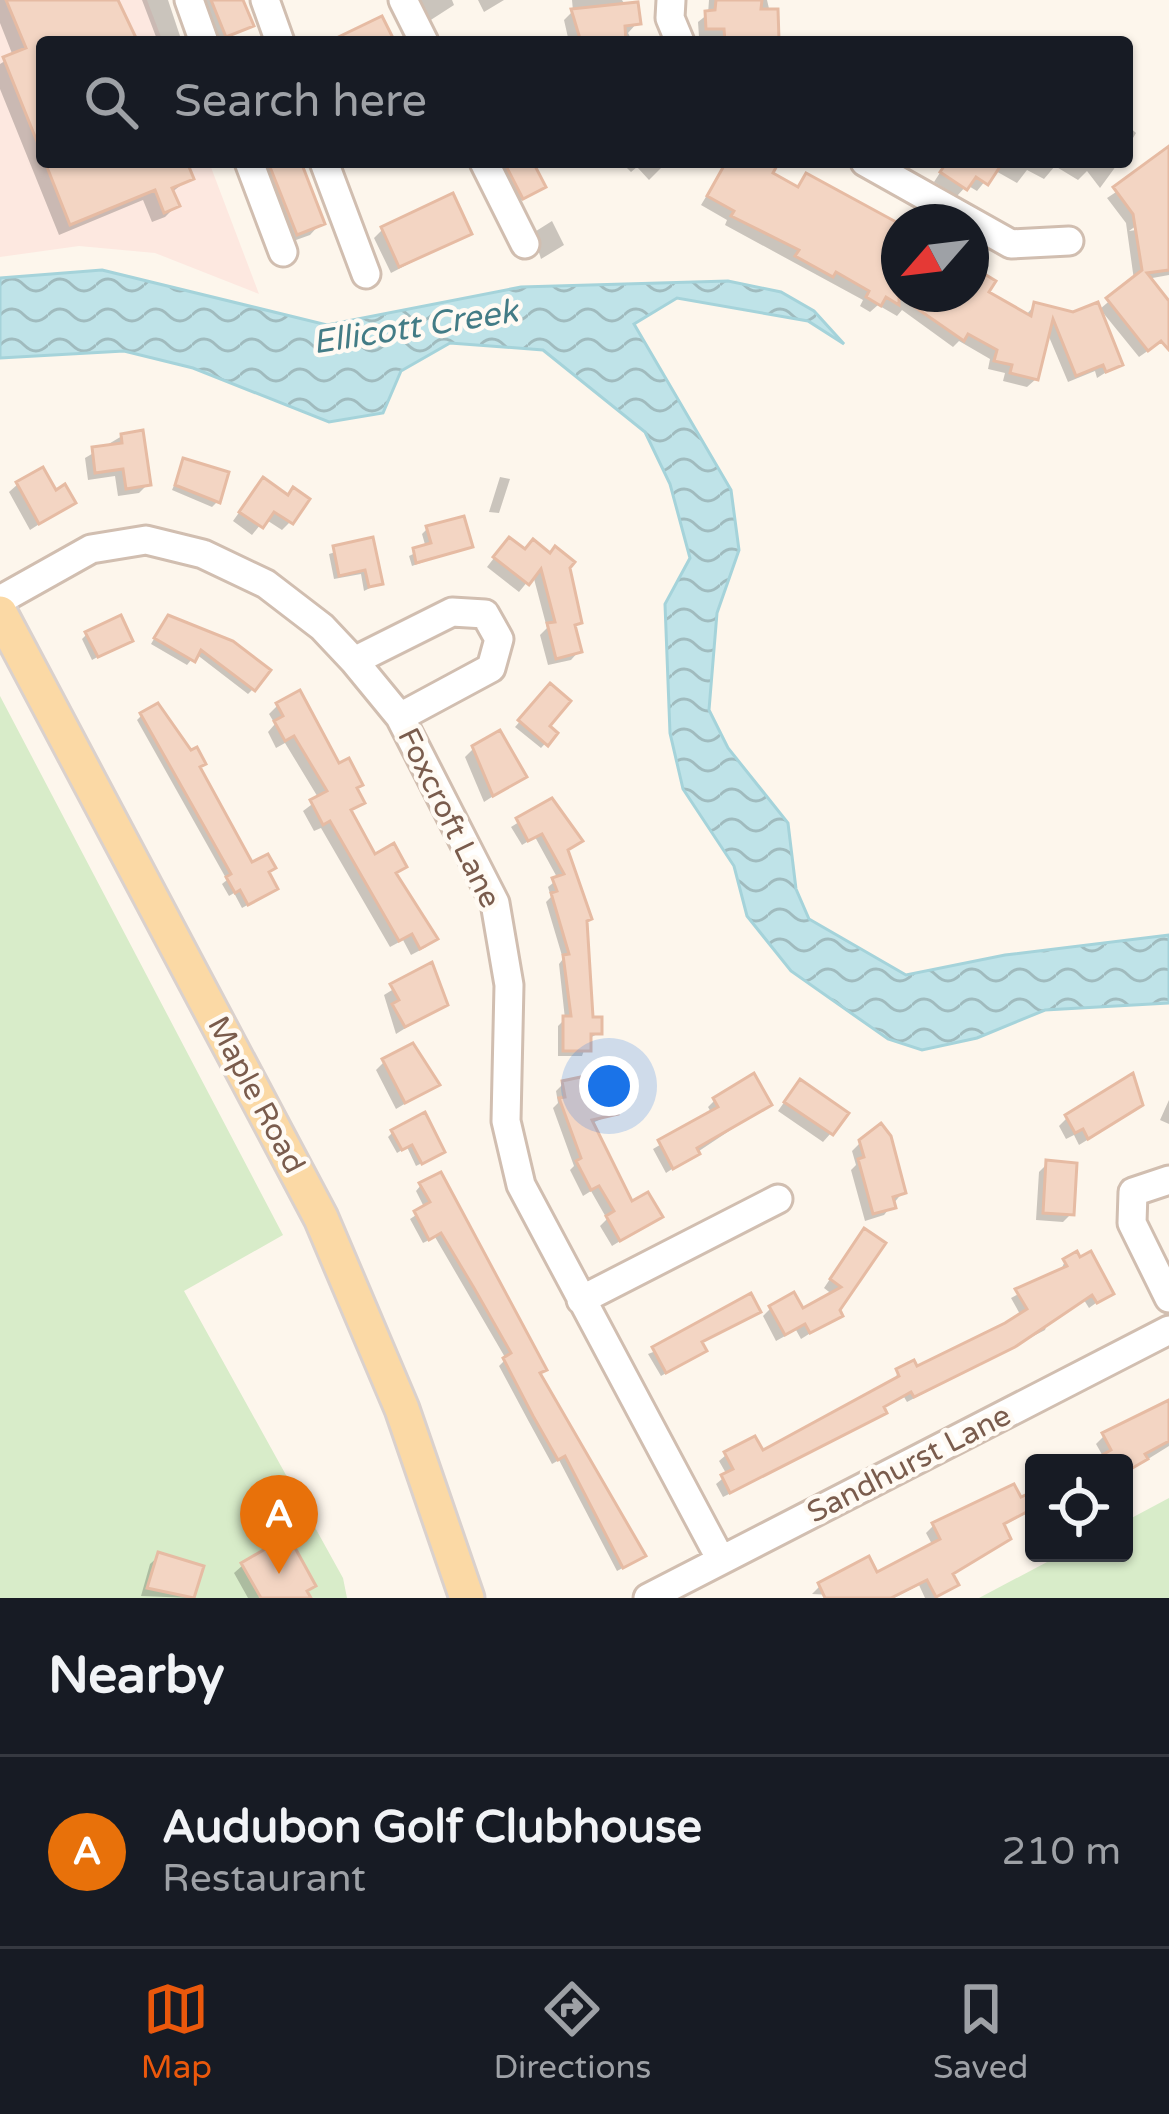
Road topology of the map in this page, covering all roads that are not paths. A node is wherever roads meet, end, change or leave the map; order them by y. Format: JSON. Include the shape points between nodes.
{"nodes":[{"id":1,"x":189,"y":0,"type":"edge"},
{"id":2,"x":265,"y":0,"type":"edge"},
{"id":3,"x":403,"y":0,"type":"edge"},
{"id":4,"x":671,"y":0,"type":"edge"},
{"id":5,"x":202,"y":36,"type":"edge"},
{"id":6,"x":278,"y":36,"type":"edge"},
{"id":7,"x":421,"y":36,"type":"edge"},
{"id":8,"x":678,"y":36,"type":"edge"},
{"id":9,"x":250,"y":168,"type":"edge"},
{"id":10,"x":326,"y":168,"type":"edge"},
{"id":11,"x":487,"y":168,"type":"edge"},
{"id":12,"x":876,"y":168,"type":"edge"},
{"id":13,"x":1070,"y":241,"type":"dead end"},
{"id":14,"x":525,"y":244,"type":"dead end"},
{"id":15,"x":283,"y":252,"type":"dead end"},
{"id":16,"x":366,"y":274,"type":"dead end"},
{"id":17,"x":0,"y":599,"type":"edge"},
{"id":18,"x":0,"y":613,"type":"edge"},
{"id":19,"x":354,"y":661,"type":"junction"},
{"id":20,"x":400,"y":717,"type":"junction"},
{"id":21,"x":1169,"y":1180,"type":"edge"},
{"id":22,"x":778,"y":1198,"type":"dead end"},
{"id":23,"x":1169,"y":1298,"type":"edge"},
{"id":24,"x":581,"y":1300,"type":"junction"},
{"id":25,"x":1169,"y":1330,"type":"edge"},
{"id":26,"x":721,"y":1560,"type":"junction"},
{"id":27,"x":467,"y":1598,"type":"edge"},
{"id":28,"x":648,"y":1598,"type":"edge"}],
"edges":[{"from":1,"to":5,"type":"street"},
{"from":2,"to":6,"type":"street"},
{"from":3,"to":7,"type":"street"},
{"from":4,"to":8,"type":"street"},
{"from":9,"to":15,"type":"street"},
{"from":10,"to":16,"type":"street"},
{"from":11,"to":14,"type":"street"},
{"from":12,"to":13,"type":"street","via":[[1011,244]]},
{"from":17,"to":19,"type":"street","name":"Foxcroft Lane","via":[[91,549],[146,540],[203,554],[266,584]]},
{"from":18,"to":27,"type":"main road","name":"Maple Road","via":[[321,1218],[402,1408]]},
{"from":19,"to":20,"type":"street","name":"Foxcroft Lane"},
{"from":19,"to":20,"type":"street","via":[[452,612],[485,614],[500,639],[491,668]]},
{"from":20,"to":24,"type":"street","name":"Foxcroft Lane","via":[[495,903],[509,985],[504,1077],[515,1164]]},
{"from":21,"to":23,"type":"street","via":[[1133,1192],[1132,1223]]},
{"from":22,"to":24,"type":"street"},
{"from":24,"to":26,"type":"street","name":"Foxcroft Lane"},
{"from":25,"to":26,"type":"street","name":"Sandhurst Lane"},
{"from":26,"to":28,"type":"street","name":"Sandhurst Lane"}]}
